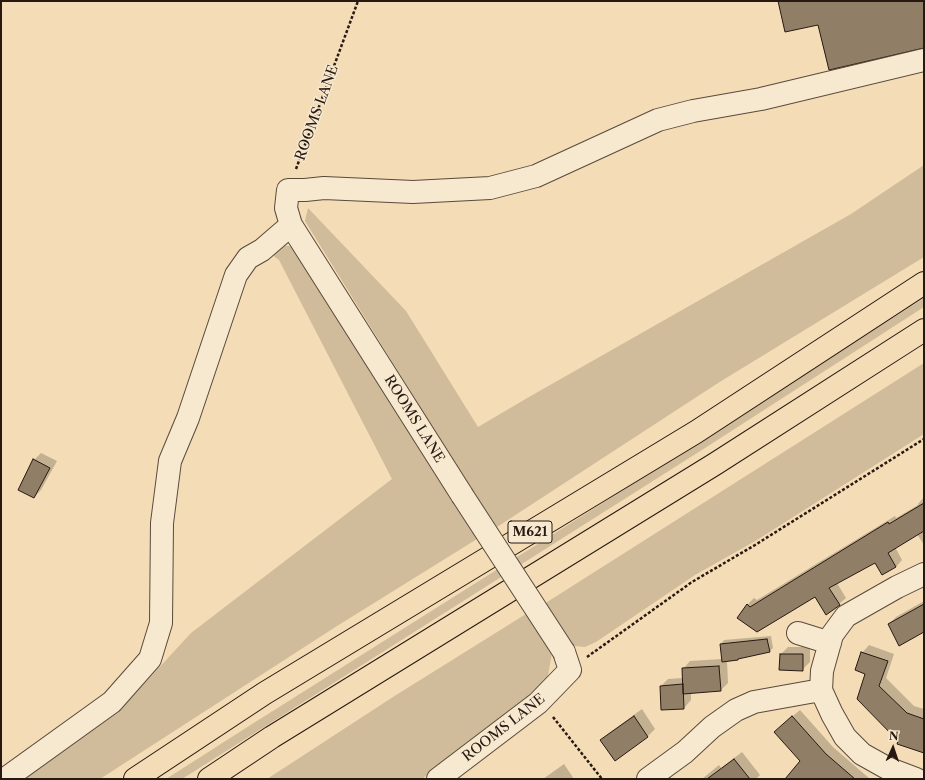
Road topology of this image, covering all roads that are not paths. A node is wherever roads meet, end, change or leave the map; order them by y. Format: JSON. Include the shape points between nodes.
{"nodes":[{"id":1,"x":924,"y":60,"type":"edge"},
{"id":2,"x":291,"y":225,"type":"junction"},
{"id":3,"x":924,"y":283,"type":"edge"},
{"id":4,"x":924,"y":330,"type":"edge"},
{"id":5,"x":924,"y":574,"type":"edge"},
{"id":6,"x":798,"y":633,"type":"dead end"},
{"id":7,"x":830,"y":643,"type":"junction"},
{"id":8,"x":821,"y":690,"type":"junction"},
{"id":9,"x":5,"y":779,"type":"edge"},
{"id":10,"x":135,"y":779,"type":"edge"},
{"id":11,"x":209,"y":779,"type":"edge"},
{"id":12,"x":438,"y":779,"type":"edge"},
{"id":13,"x":648,"y":779,"type":"edge"},
{"id":14,"x":916,"y":779,"type":"edge"}],
"edges":[{"from":1,"to":2,"type":"street","name":"ROOMS LANE","via":[[658,120],[536,176],[490,188],[413,192],[324,188],[288,190],[286,208]]},
{"from":2,"to":9,"type":"street","via":[[262,250],[248,258],[236,275],[188,418],[170,461],[162,523],[161,623],[150,659],[112,702]]},
{"from":2,"to":12,"type":"street","name":"ROOMS LANE","bridge":true,"via":[[567,661],[538,703]]},
{"from":3,"to":10,"type":"highway","number":"M621","via":[[696,432],[265,692]]},
{"from":4,"to":11,"type":"highway","number":"M621","via":[[708,468],[272,737]]},
{"from":5,"to":7,"type":"street","via":[[846,616],[832,635]]},
{"from":6,"to":7,"type":"street"},
{"from":7,"to":8,"type":"street","via":[[822,671]]},
{"from":8,"to":13,"type":"street","via":[[754,702],[736,710]]},
{"from":8,"to":14,"type":"street","via":[[845,737],[862,754],[887,768]]}]}
